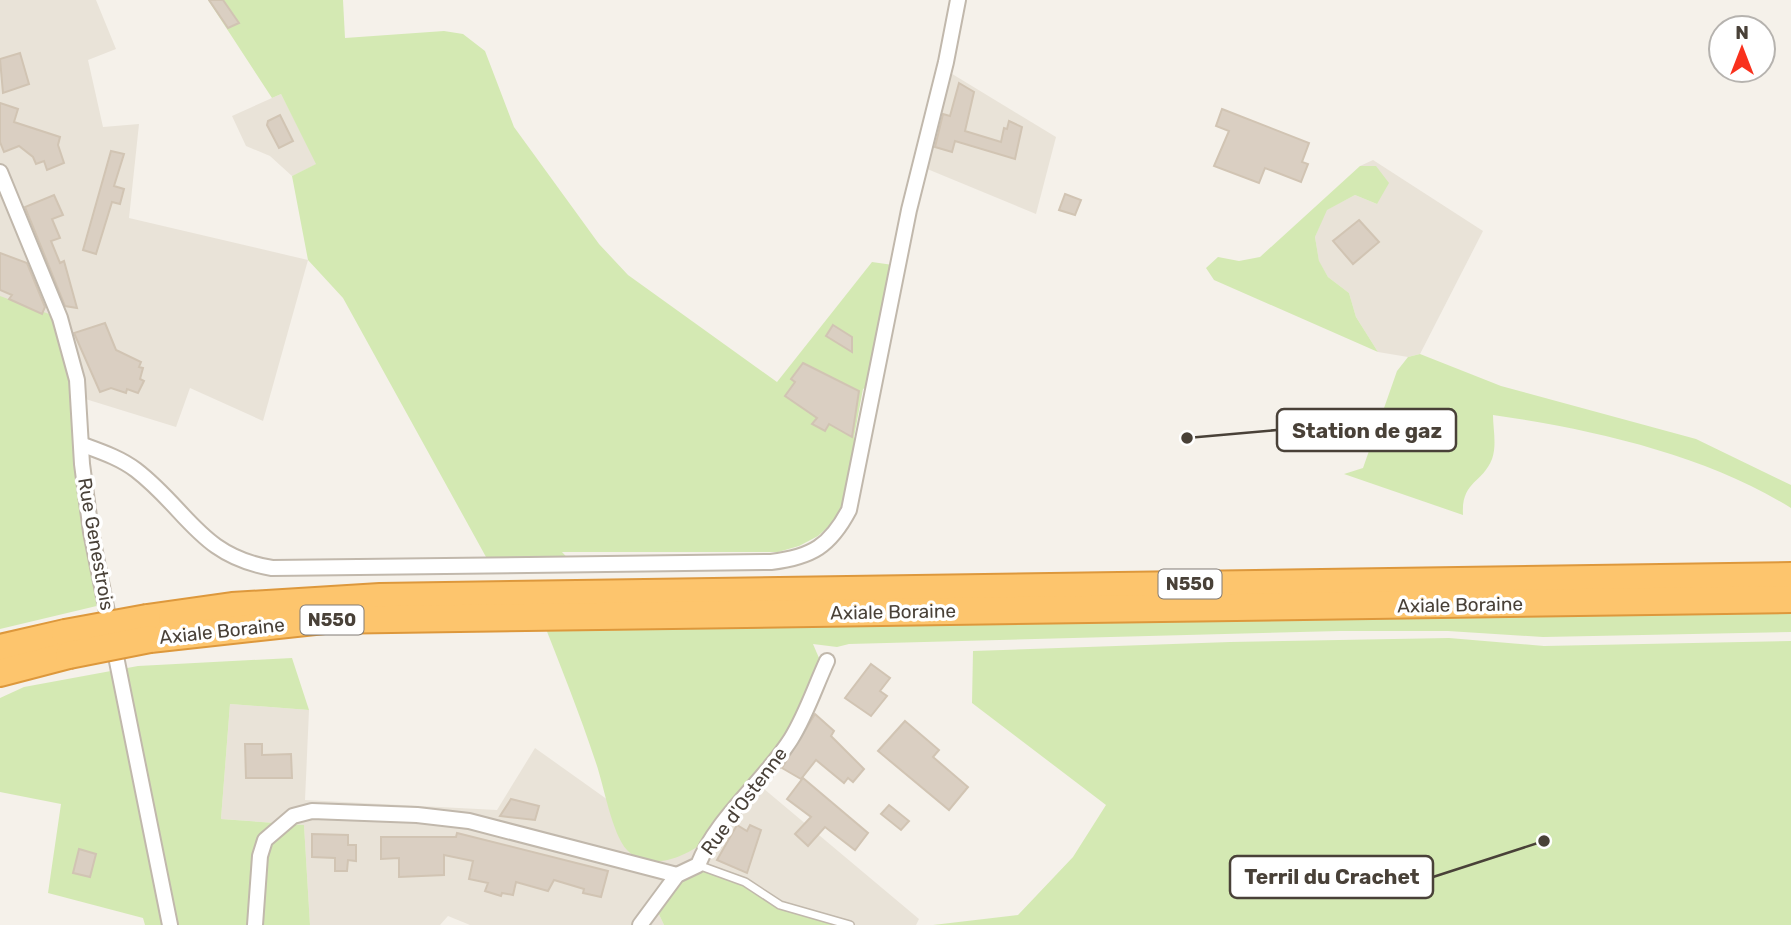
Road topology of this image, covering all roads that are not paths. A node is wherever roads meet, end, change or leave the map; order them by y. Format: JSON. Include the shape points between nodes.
{"nodes":[{"id":1,"x":958,"y":0,"type":"edge"},
{"id":2,"x":0,"y":172,"type":"edge"},
{"id":3,"x":3,"y":189,"type":"edge"},
{"id":4,"x":83,"y":445,"type":"junction"},
{"id":5,"x":1791,"y":576,"type":"edge"},
{"id":6,"x":1791,"y":599,"type":"edge"},
{"id":7,"x":592,"y":604,"type":"junction"},
{"id":8,"x":67,"y":644,"type":"junction"},
{"id":9,"x":0,"y":648,"type":"edge"},
{"id":10,"x":827,"y":661,"type":"dead end"},
{"id":11,"x":0,"y":673,"type":"edge"},
{"id":12,"x":698,"y":865,"type":"junction"},
{"id":13,"x":677,"y":876,"type":"junction"},
{"id":14,"x":170,"y":925,"type":"edge"},
{"id":15,"x":255,"y":925,"type":"edge"},
{"id":16,"x":640,"y":925,"type":"edge"},
{"id":17,"x":850,"y":925,"type":"edge"}],
"edges":[{"from":1,"to":4,"type":"street","via":[[909,210],[855,488],[840,527],[826,544],[809,554],[789,560],[272,568],[226,554],[201,536],[136,470]]},
{"from":2,"to":3,"type":"street","name":"Rue Genestrois"},
{"from":3,"to":4,"type":"street","name":"Rue Genestrois","via":[[60,318],[77,380]]},
{"from":4,"to":14,"type":"street","name":"Rue Genestrois","via":[[91,532]]},
{"from":5,"to":7,"type":"highway","name":"Axiale Boraine","number":"N550"},
{"from":6,"to":7,"type":"highway","name":"Axiale Boraine","number":"N550"},
{"from":7,"to":8,"type":"highway","name":"Axiale Boraine","number":"N550","bridge":true,"via":[[297,601]]},
{"from":8,"to":9,"type":"highway","name":"Axiale Boraine","number":"N550"},
{"from":8,"to":11,"type":"highway","name":"Axiale Boraine","number":"N550"},
{"from":10,"to":12,"type":"street","name":"Rue d'Ostenne","via":[[791,739],[703,851]]},
{"from":12,"to":13,"type":"street","name":"Rue d'Ostenne"},
{"from":12,"to":17,"type":"lane","via":[[745,882],[780,905]]},
{"from":13,"to":15,"type":"street","via":[[469,821],[312,811],[293,816],[265,840]]},
{"from":13,"to":16,"type":"street","name":"Rue d'Ostenne"}]}
